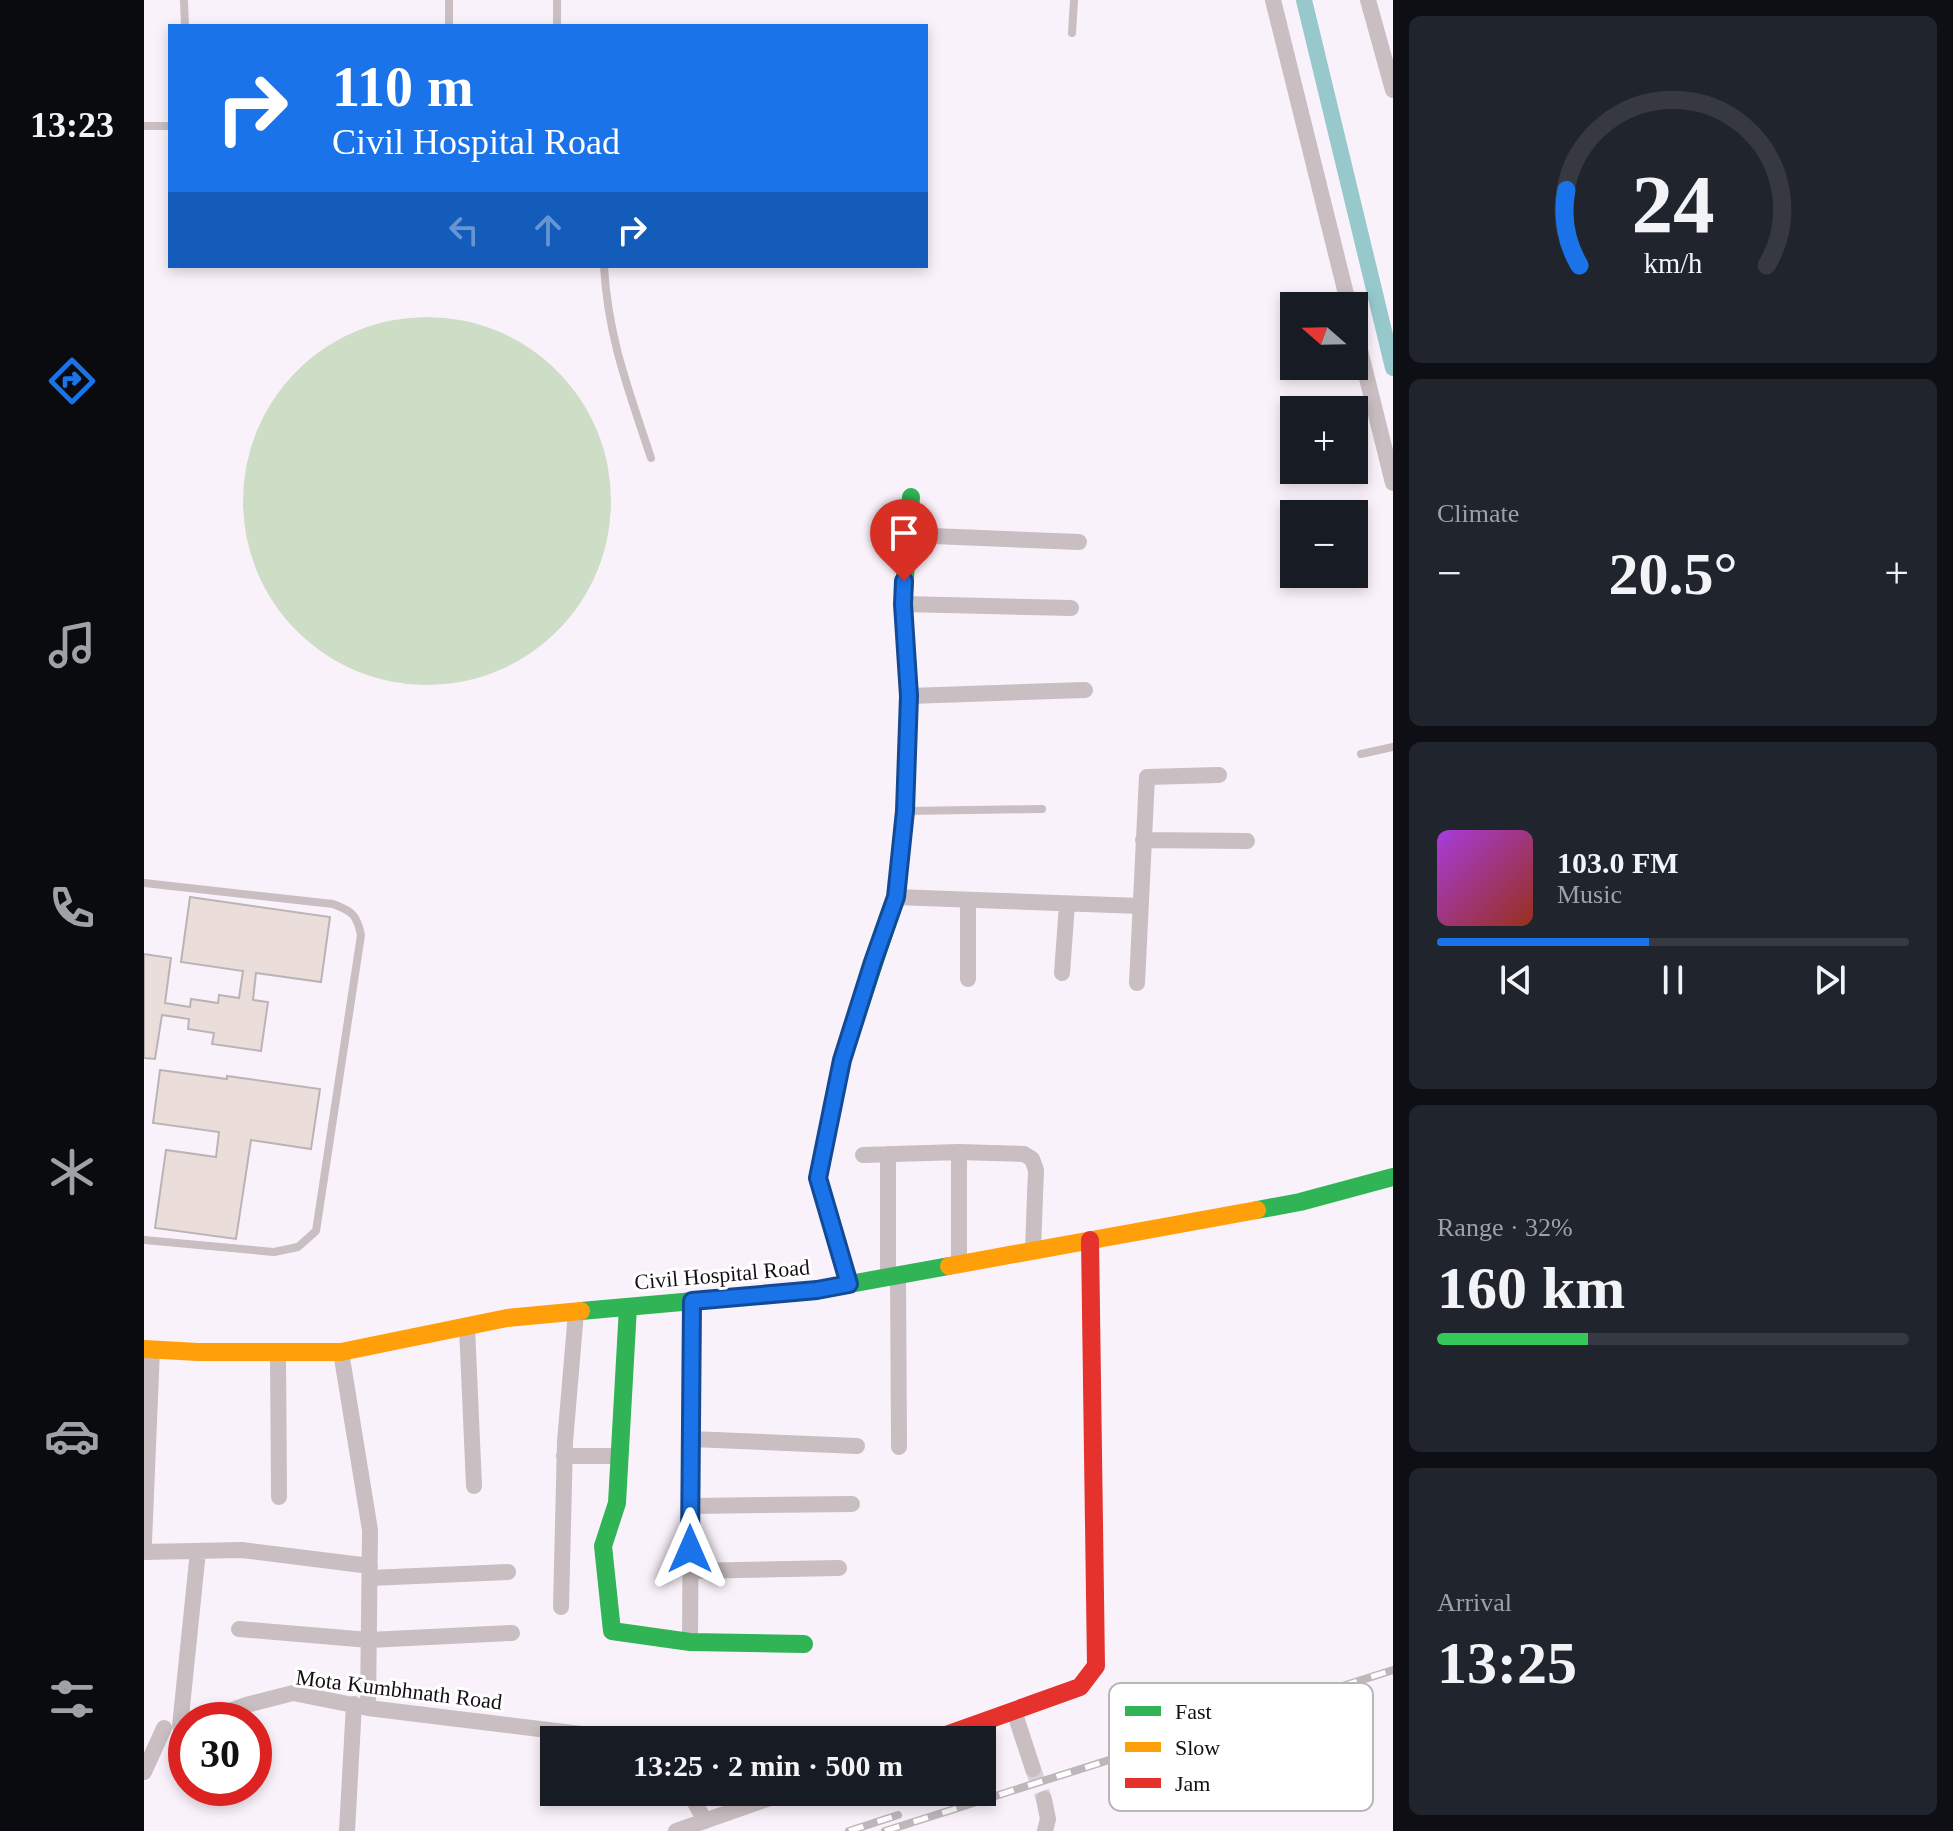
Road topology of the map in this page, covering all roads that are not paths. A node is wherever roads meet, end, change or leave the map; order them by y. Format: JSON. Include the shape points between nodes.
{"nodes":[{"id":1,"x":184,"y":0,"type":"edge"},
{"id":2,"x":449,"y":0,"type":"edge"},
{"id":3,"x":557,"y":0,"type":"edge"},
{"id":4,"x":1074,"y":0,"type":"edge"},
{"id":5,"x":1273,"y":0,"type":"edge"},
{"id":6,"x":1368,"y":0,"type":"edge"},
{"id":7,"x":185,"y":24,"type":"edge"},
{"id":8,"x":449,"y":24,"type":"edge"},
{"id":9,"x":557,"y":24,"type":"edge"},
{"id":10,"x":1072,"y":33,"type":"dead end"},
{"id":11,"x":1392,"y":83,"type":"edge"},
{"id":12,"x":144,"y":126,"type":"edge"},
{"id":13,"x":168,"y":126,"type":"edge"},
{"id":14,"x":604,"y":268,"type":"edge"},
{"id":15,"x":1346,"y":292,"type":"edge"},
{"id":16,"x":1367,"y":380,"type":"edge"},
{"id":17,"x":651,"y":458,"type":"dead end"},
{"id":18,"x":1393,"y":483,"type":"edge"},
{"id":19,"x":911,"y":497,"type":"dead end"},
{"id":20,"x":908,"y":535,"type":"junction"},
{"id":21,"x":1079,"y":542,"type":"dead end"},
{"id":22,"x":903,"y":604,"type":"junction"},
{"id":23,"x":1071,"y":608,"type":"dead end"},
{"id":24,"x":1085,"y":690,"type":"dead end"},
{"id":25,"x":909,"y":696,"type":"junction"},
{"id":26,"x":1393,"y":747,"type":"edge"},
{"id":27,"x":1361,"y":754,"type":"dead end"},
{"id":28,"x":1219,"y":775,"type":"dead end"},
{"id":29,"x":1042,"y":809,"type":"dead end"},
{"id":30,"x":905,"y":811,"type":"junction"},
{"id":31,"x":1143,"y":840,"type":"junction"},
{"id":32,"x":1247,"y":841,"type":"dead end"},
{"id":33,"x":144,"y":883,"type":"edge"},
{"id":34,"x":896,"y":897,"type":"junction"},
{"id":35,"x":968,"y":901,"type":"junction"},
{"id":36,"x":1067,"y":904,"type":"junction"},
{"id":37,"x":1140,"y":906,"type":"junction"},
{"id":38,"x":1062,"y":973,"type":"dead end"},
{"id":39,"x":968,"y":979,"type":"dead end"},
{"id":40,"x":1137,"y":983,"type":"dead end"},
{"id":41,"x":959,"y":1152,"type":"junction"},
{"id":42,"x":888,"y":1154,"type":"junction"},
{"id":43,"x":863,"y":1155,"type":"dead end"},
{"id":44,"x":1393,"y":1177,"type":"edge"},
{"id":45,"x":144,"y":1240,"type":"edge"},
{"id":46,"x":1090,"y":1240,"type":"junction"},
{"id":47,"x":1033,"y":1250,"type":"junction"},
{"id":48,"x":959,"y":1264,"type":"junction"},
{"id":49,"x":893,"y":1276,"type":"junction"},
{"id":50,"x":849,"y":1284,"type":"junction"},
{"id":51,"x":692,"y":1301,"type":"junction"},
{"id":52,"x":628,"y":1307,"type":"junction"},
{"id":53,"x":576,"y":1312,"type":"junction"},
{"id":54,"x":467,"y":1327,"type":"junction"},
{"id":55,"x":148,"y":1350,"type":"edge"},
{"id":56,"x":278,"y":1352,"type":"junction"},
{"id":57,"x":341,"y":1352,"type":"junction"},
{"id":58,"x":691,"y":1439,"type":"junction"},
{"id":59,"x":857,"y":1446,"type":"dead end"},
{"id":60,"x":899,"y":1447,"type":"dead end"},
{"id":61,"x":564,"y":1456,"type":"junction"},
{"id":62,"x":619,"y":1456,"type":"junction"},
{"id":63,"x":474,"y":1486,"type":"dead end"},
{"id":64,"x":279,"y":1497,"type":"dead end"},
{"id":65,"x":852,"y":1504,"type":"dead end"},
{"id":66,"x":691,"y":1506,"type":"junction"},
{"id":67,"x":144,"y":1542,"type":"edge"},
{"id":68,"x":198,"y":1551,"type":"junction"},
{"id":69,"x":144,"y":1552,"type":"edge"},
{"id":70,"x":839,"y":1568,"type":"dead end"},
{"id":71,"x":690,"y":1571,"type":"junction"},
{"id":72,"x":370,"y":1572,"type":"junction"},
{"id":73,"x":508,"y":1572,"type":"dead end"},
{"id":74,"x":561,"y":1607,"type":"dead end"},
{"id":75,"x":239,"y":1629,"type":"dead end"},
{"id":76,"x":512,"y":1633,"type":"dead end"},
{"id":77,"x":369,"y":1640,"type":"junction"},
{"id":78,"x":690,"y":1642,"type":"junction"},
{"id":79,"x":804,"y":1644,"type":"dead end"},
{"id":80,"x":180,"y":1702,"type":"edge"},
{"id":81,"x":258,"y":1702,"type":"edge"},
{"id":82,"x":361,"y":1706,"type":"junction"},
{"id":83,"x":1014,"y":1711,"type":"junction"},
{"id":84,"x":972,"y":1726,"type":"edge"},
{"id":85,"x":168,"y":1728,"type":"edge"},
{"id":86,"x":540,"y":1729,"type":"edge"},
{"id":87,"x":144,"y":1730,"type":"edge"},
{"id":88,"x":168,"y":1739,"type":"edge"},
{"id":89,"x":1033,"y":1769,"type":"tunnel mouth"},
{"id":90,"x":144,"y":1772,"type":"edge"},
{"id":91,"x":1044,"y":1799,"type":"tunnel mouth"},
{"id":92,"x":697,"y":1806,"type":"edge"},
{"id":93,"x":747,"y":1806,"type":"edge"},
{"id":94,"x":705,"y":1821,"type":"junction"},
{"id":95,"x":347,"y":1831,"type":"edge"},
{"id":96,"x":676,"y":1831,"type":"edge"},
{"id":97,"x":1045,"y":1831,"type":"edge"}],
"edges":[{"from":1,"to":7,"type":"lane"},
{"from":2,"to":8,"type":"lane"},
{"from":3,"to":9,"type":"lane"},
{"from":4,"to":10,"type":"lane"},
{"from":5,"to":15,"type":"street"},
{"from":6,"to":11,"type":"street"},
{"from":12,"to":13,"type":"lane"},
{"from":14,"to":17,"type":"lane","via":[[614,344]]},
{"from":16,"to":18,"type":"street"},
{"from":19,"to":20,"type":"street"},
{"from":20,"to":21,"type":"street"},
{"from":20,"to":22,"type":"street"},
{"from":22,"to":23,"type":"street"},
{"from":22,"to":25,"type":"street"},
{"from":24,"to":25,"type":"street"},
{"from":25,"to":30,"type":"street"},
{"from":26,"to":27,"type":"lane"},
{"from":28,"to":31,"type":"street","via":[[1147,777]]},
{"from":29,"to":30,"type":"lane"},
{"from":30,"to":34,"type":"street"},
{"from":31,"to":32,"type":"street"},
{"from":31,"to":37,"type":"street"},
{"from":33,"to":45,"type":"lane","via":[[333,904],[358,917],[361,935],[316,1231],[298,1247],[274,1252]]},
{"from":34,"to":35,"type":"street"},
{"from":34,"to":50,"type":"street","via":[[842,1060],[818,1178]]},
{"from":35,"to":36,"type":"street"},
{"from":35,"to":39,"type":"street"},
{"from":36,"to":37,"type":"street"},
{"from":36,"to":38,"type":"street"},
{"from":37,"to":40,"type":"street"},
{"from":41,"to":42,"type":"street"},
{"from":41,"to":47,"type":"street","via":[[1024,1154],[1032,1159]]},
{"from":41,"to":48,"type":"street"},
{"from":42,"to":43,"type":"street"},
{"from":42,"to":49,"type":"street"},
{"from":44,"to":46,"type":"street","name":"Civil Hospital Road","via":[[1300,1202]]},
{"from":46,"to":47,"type":"street","name":"Civil Hospital Road"},
{"from":46,"to":83,"type":"street","via":[[1096,1666],[1080,1687]]},
{"from":47,"to":48,"type":"street","name":"Civil Hospital Road"},
{"from":48,"to":49,"type":"street","name":"Civil Hospital Road"},
{"from":49,"to":50,"type":"street","name":"Civil Hospital Road"},
{"from":49,"to":60,"type":"street"},
{"from":50,"to":51,"type":"street","name":"Civil Hospital Road"},
{"from":51,"to":52,"type":"street","name":"Civil Hospital Road"},
{"from":51,"to":58,"type":"street"},
{"from":52,"to":53,"type":"street","name":"Civil Hospital Road"},
{"from":52,"to":62,"type":"street"},
{"from":53,"to":54,"type":"street","name":"Civil Hospital Road"},
{"from":53,"to":61,"type":"street"},
{"from":54,"to":57,"type":"street","name":"Civil Hospital Road"},
{"from":54,"to":63,"type":"street"},
{"from":55,"to":56,"type":"street","name":"Civil Hospital Road"},
{"from":55,"to":67,"type":"street"},
{"from":56,"to":57,"type":"street","name":"Civil Hospital Road"},
{"from":56,"to":64,"type":"street"},
{"from":57,"to":72,"type":"street","via":[[370,1530]]},
{"from":58,"to":59,"type":"street"},
{"from":58,"to":66,"type":"street"},
{"from":61,"to":62,"type":"street"},
{"from":61,"to":74,"type":"street"},
{"from":62,"to":78,"type":"street","via":[[617,1503],[603,1546],[612,1631]]},
{"from":65,"to":66,"type":"street"},
{"from":66,"to":71,"type":"street"},
{"from":68,"to":69,"type":"street"},
{"from":68,"to":72,"type":"street","via":[[242,1550]]},
{"from":68,"to":80,"type":"street"},
{"from":70,"to":71,"type":"street"},
{"from":71,"to":78,"type":"street"},
{"from":72,"to":73,"type":"street"},
{"from":72,"to":77,"type":"street"},
{"from":75,"to":77,"type":"street"},
{"from":76,"to":77,"type":"street"},
{"from":77,"to":82,"type":"street"},
{"from":78,"to":79,"type":"street"},
{"from":81,"to":82,"type":"street","name":"Mota Kumbhnath Road","via":[[293,1693]]},
{"from":82,"to":86,"type":"street","name":"Mota Kumbhnath Road"},
{"from":82,"to":95,"type":"street"},
{"from":83,"to":84,"type":"street"},
{"from":83,"to":89,"type":"street"},
{"from":85,"to":87,"type":"street"},
{"from":88,"to":90,"type":"street"},
{"from":91,"to":97,"type":"street"},
{"from":92,"to":94,"type":"street"},
{"from":93,"to":94,"type":"street"},
{"from":94,"to":96,"type":"street"}]}
